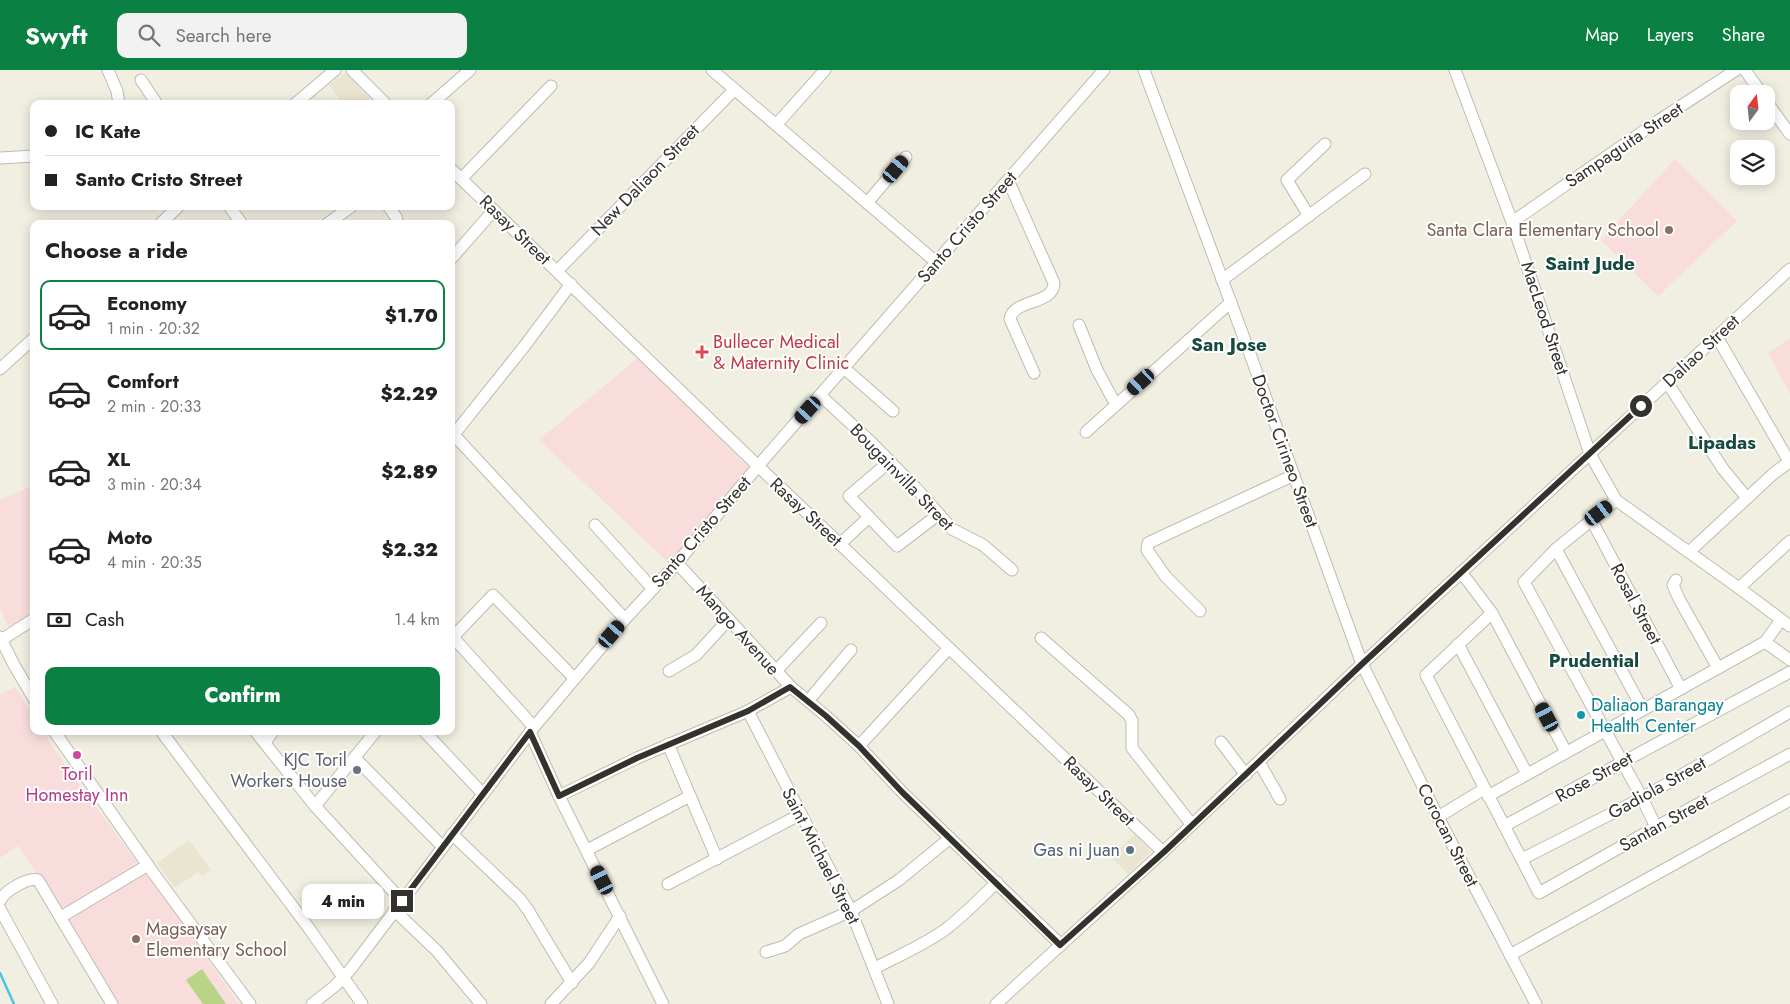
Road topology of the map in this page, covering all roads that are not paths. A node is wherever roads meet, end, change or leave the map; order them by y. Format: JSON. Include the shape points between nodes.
{"nodes":[{"id":1,"x":108,"y":70,"type":"edge"},
{"id":2,"x":335,"y":70,"type":"edge"},
{"id":3,"x":352,"y":70,"type":"edge"},
{"id":4,"x":470,"y":70,"type":"edge"},
{"id":5,"x":712,"y":70,"type":"edge"},
{"id":6,"x":825,"y":70,"type":"edge"},
{"id":7,"x":1104,"y":70,"type":"edge"},
{"id":8,"x":1144,"y":70,"type":"edge"},
{"id":9,"x":1455,"y":70,"type":"edge"},
{"id":10,"x":1736,"y":70,"type":"edge"},
{"id":11,"x":1745,"y":70,"type":"edge"},
{"id":12,"x":141,"y":80,"type":"dead end"},
{"id":13,"x":1756,"y":85,"type":"edge"},
{"id":14,"x":551,"y":86,"type":"dead end"},
{"id":15,"x":734,"y":90,"type":"junction"},
{"id":16,"x":118,"y":100,"type":"edge"},
{"id":17,"x":154,"y":100,"type":"edge"},
{"id":18,"x":300,"y":100,"type":"edge"},
{"id":19,"x":382,"y":100,"type":"edge"},
{"id":20,"x":436,"y":100,"type":"edge"},
{"id":21,"x":1775,"y":113,"type":"edge"},
{"id":22,"x":776,"y":125,"type":"junction"},
{"id":23,"x":1790,"y":134,"type":"edge"},
{"id":24,"x":1325,"y":144,"type":"dead end"},
{"id":25,"x":30,"y":156,"type":"edge"},
{"id":26,"x":906,"y":157,"type":"dead end"},
{"id":27,"x":0,"y":158,"type":"edge"},
{"id":28,"x":455,"y":173,"type":"edge"},
{"id":29,"x":1365,"y":174,"type":"dead end"},
{"id":30,"x":461,"y":179,"type":"junction"},
{"id":31,"x":1008,"y":180,"type":"junction"},
{"id":32,"x":868,"y":203,"type":"junction"},
{"id":33,"x":175,"y":210,"type":"edge"},
{"id":34,"x":349,"y":210,"type":"edge"},
{"id":35,"x":494,"y":210,"type":"junction"},
{"id":36,"x":1308,"y":216,"type":"junction"},
{"id":37,"x":164,"y":220,"type":"edge"},
{"id":38,"x":340,"y":220,"type":"edge"},
{"id":39,"x":1512,"y":222,"type":"junction"},
{"id":40,"x":455,"y":254,"type":"edge"},
{"id":41,"x":936,"y":262,"type":"junction"},
{"id":42,"x":1790,"y":269,"type":"edge"},
{"id":43,"x":557,"y":271,"type":"junction"},
{"id":44,"x":1222,"y":280,"type":"junction"},
{"id":45,"x":571,"y":284,"type":"junction"},
{"id":46,"x":1231,"y":302,"type":"junction"},
{"id":47,"x":1079,"y":325,"type":"dead end"},
{"id":48,"x":1717,"y":337,"type":"junction"},
{"id":49,"x":30,"y":342,"type":"edge"},
{"id":50,"x":844,"y":368,"type":"junction"},
{"id":51,"x":0,"y":369,"type":"edge"},
{"id":52,"x":1034,"y":373,"type":"dead end"},
{"id":53,"x":1667,"y":382,"type":"junction"},
{"id":54,"x":821,"y":396,"type":"junction"},
{"id":55,"x":1116,"y":405,"type":"junction"},
{"id":56,"x":893,"y":410,"type":"dead end"},
{"id":57,"x":1086,"y":432,"type":"dead end"},
{"id":58,"x":455,"y":434,"type":"edge"},
{"id":59,"x":455,"y":439,"type":"edge"},
{"id":60,"x":1590,"y":454,"type":"junction"},
{"id":61,"x":889,"y":462,"type":"junction"},
{"id":62,"x":1790,"y":462,"type":"edge"},
{"id":63,"x":758,"y":466,"type":"junction"},
{"id":64,"x":1294,"y":475,"type":"junction"},
{"id":65,"x":1748,"y":498,"type":"junction"},
{"id":66,"x":1616,"y":500,"type":"junction"},
{"id":67,"x":938,"y":514,"type":"junction"},
{"id":68,"x":868,"y":518,"type":"junction"},
{"id":69,"x":1590,"y":519,"type":"junction"},
{"id":70,"x":595,"y":524,"type":"dead end"},
{"id":71,"x":1790,"y":541,"type":"edge"},
{"id":72,"x":840,"y":544,"type":"junction"},
{"id":73,"x":1556,"y":549,"type":"junction"},
{"id":74,"x":1689,"y":552,"type":"junction"},
{"id":75,"x":677,"y":563,"type":"junction"},
{"id":76,"x":1012,"y":570,"type":"dead end"},
{"id":77,"x":1461,"y":572,"type":"junction"},
{"id":78,"x":1676,"y":580,"type":"dead end"},
{"id":79,"x":653,"y":588,"type":"junction"},
{"id":80,"x":1739,"y":588,"type":"junction"},
{"id":81,"x":1200,"y":611,"type":"dead end"},
{"id":82,"x":1492,"y":613,"type":"junction"},
{"id":83,"x":625,"y":619,"type":"junction"},
{"id":84,"x":729,"y":619,"type":"junction"},
{"id":85,"x":30,"y":621,"type":"edge"},
{"id":86,"x":821,"y":623,"type":"dead end"},
{"id":87,"x":1786,"y":623,"type":"edge"},
{"id":88,"x":455,"y":634,"type":"edge"},
{"id":89,"x":1,"y":638,"type":"edge"},
{"id":90,"x":1041,"y":638,"type":"dead end"},
{"id":91,"x":455,"y":640,"type":"edge"},
{"id":92,"x":1765,"y":642,"type":"junction"},
{"id":93,"x":1458,"y":644,"type":"junction"},
{"id":94,"x":949,"y":648,"type":"junction"},
{"id":95,"x":850,"y":650,"type":"dead end"},
{"id":96,"x":1790,"y":660,"type":"edge"},
{"id":97,"x":1362,"y":664,"type":"junction"},
{"id":98,"x":1718,"y":668,"type":"junction"},
{"id":99,"x":669,"y":671,"type":"dead end"},
{"id":100,"x":776,"y":671,"type":"junction"},
{"id":101,"x":1790,"y":672,"type":"edge"},
{"id":102,"x":574,"y":678,"type":"junction"},
{"id":103,"x":790,"y":687,"type":"junction"},
{"id":104,"x":1681,"y":689,"type":"junction"},
{"id":105,"x":30,"y":691,"type":"edge"},
{"id":106,"x":808,"y":701,"type":"junction"},
{"id":107,"x":1643,"y":710,"type":"junction"},
{"id":108,"x":748,"y":711,"type":"junction"},
{"id":109,"x":1790,"y":712,"type":"edge"},
{"id":110,"x":532,"y":729,"type":"junction"},
{"id":111,"x":1604,"y":731,"type":"junction"},
{"id":112,"x":57,"y":735,"type":"edge"},
{"id":113,"x":164,"y":735,"type":"edge"},
{"id":114,"x":258,"y":735,"type":"edge"},
{"id":115,"x":270,"y":735,"type":"edge"},
{"id":116,"x":373,"y":735,"type":"edge"},
{"id":117,"x":428,"y":735,"type":"edge"},
{"id":118,"x":1221,"y":742,"type":"dead end"},
{"id":119,"x":265,"y":743,"type":"junction"},
{"id":120,"x":668,"y":744,"type":"junction"},
{"id":121,"x":859,"y":746,"type":"junction"},
{"id":122,"x":1566,"y":752,"type":"junction"},
{"id":123,"x":1790,"y":754,"type":"edge"},
{"id":124,"x":355,"y":758,"type":"junction"},
{"id":125,"x":1259,"y":762,"type":"junction"},
{"id":126,"x":1622,"y":762,"type":"junction"},
{"id":127,"x":1527,"y":774,"type":"junction"},
{"id":128,"x":1246,"y":775,"type":"junction"},
{"id":129,"x":1486,"y":793,"type":"junction"},
{"id":130,"x":483,"y":794,"type":"junction"},
{"id":131,"x":559,"y":796,"type":"junction"},
{"id":132,"x":690,"y":796,"type":"junction"},
{"id":133,"x":1642,"y":798,"type":"junction"},
{"id":134,"x":1280,"y":799,"type":"dead end"},
{"id":135,"x":1790,"y":800,"type":"edge"},
{"id":136,"x":315,"y":806,"type":"junction"},
{"id":137,"x":801,"y":814,"type":"junction"},
{"id":138,"x":1438,"y":817,"type":"junction"},
{"id":139,"x":1192,"y":826,"type":"junction"},
{"id":140,"x":1504,"y":826,"type":"junction"},
{"id":141,"x":1656,"y":827,"type":"junction"},
{"id":142,"x":452,"y":834,"type":"junction"},
{"id":143,"x":950,"y":838,"type":"junction"},
{"id":144,"x":442,"y":847,"type":"junction"},
{"id":145,"x":587,"y":850,"type":"junction"},
{"id":146,"x":1164,"y":852,"type":"junction"},
{"id":147,"x":717,"y":859,"type":"junction"},
{"id":148,"x":1522,"y":859,"type":"junction"},
{"id":149,"x":148,"y":865,"type":"junction"},
{"id":150,"x":997,"y":882,"type":"junction"},
{"id":151,"x":668,"y":884,"type":"dead end"},
{"id":152,"x":0,"y":901,"type":"edge"},
{"id":153,"x":398,"y":906,"type":"junction"},
{"id":154,"x":0,"y":910,"type":"edge"},
{"id":155,"x":851,"y":911,"type":"junction"},
{"id":156,"x":61,"y":916,"type":"junction"},
{"id":157,"x":620,"y":916,"type":"junction"},
{"id":158,"x":1060,"y":945,"type":"junction"},
{"id":159,"x":766,"y":952,"type":"dead end"},
{"id":160,"x":1510,"y":954,"type":"junction"},
{"id":161,"x":875,"y":968,"type":"junction"},
{"id":162,"x":344,"y":978,"type":"junction"},
{"id":163,"x":572,"y":984,"type":"junction"},
{"id":164,"x":52,"y":1004,"type":"edge"},
{"id":165,"x":112,"y":1004,"type":"edge"},
{"id":166,"x":250,"y":1004,"type":"edge"},
{"id":167,"x":312,"y":1004,"type":"edge"},
{"id":168,"x":362,"y":1004,"type":"edge"},
{"id":169,"x":481,"y":1004,"type":"edge"},
{"id":170,"x":551,"y":1004,"type":"edge"},
{"id":171,"x":663,"y":1004,"type":"edge"},
{"id":172,"x":888,"y":1004,"type":"edge"},
{"id":173,"x":996,"y":1004,"type":"edge"},
{"id":174,"x":1536,"y":1004,"type":"edge"}],
"edges":[{"from":1,"to":16,"type":"street"},
{"from":2,"to":18,"type":"street"},
{"from":3,"to":19,"type":"street"},
{"from":4,"to":20,"type":"street"},
{"from":5,"to":15,"type":"street"},
{"from":6,"to":22,"type":"street"},
{"from":7,"to":31,"type":"street","name":"Santo Cristo Street"},
{"from":8,"to":44,"type":"street","name":"Doctor Cirineo Street"},
{"from":9,"to":39,"type":"street","name":"MacLeod Street"},
{"from":10,"to":39,"type":"street","name":"Sampaguita Street"},
{"from":11,"to":13,"type":"street"},
{"from":12,"to":17,"type":"street"},
{"from":14,"to":30,"type":"street"},
{"from":15,"to":22,"type":"street"},
{"from":15,"to":43,"type":"street","name":"New Daliaon Street"},
{"from":21,"to":23,"type":"street"},
{"from":22,"to":32,"type":"street"},
{"from":24,"to":36,"type":"street","via":[[1287,180]]},
{"from":25,"to":27,"type":"street"},
{"from":26,"to":32,"type":"street"},
{"from":28,"to":30,"type":"street","name":"Rasay Street"},
{"from":29,"to":36,"type":"street"},
{"from":30,"to":35,"type":"street","name":"Rasay Street"},
{"from":31,"to":41,"type":"street","name":"Santo Cristo Street"},
{"from":31,"to":52,"type":"street","via":[[1054,283],[1053,290],[1046,296],[1014,310],[1010,316]]},
{"from":32,"to":41,"type":"street"},
{"from":33,"to":37,"type":"street"},
{"from":34,"to":38,"type":"street"},
{"from":35,"to":40,"type":"street"},
{"from":35,"to":43,"type":"street","name":"Rasay Street"},
{"from":36,"to":44,"type":"street"},
{"from":39,"to":60,"type":"street","name":"MacLeod Street"},
{"from":41,"to":50,"type":"street","name":"Santo Cristo Street"},
{"from":42,"to":48,"type":"street","name":"Daliao Street"},
{"from":43,"to":45,"type":"street","name":"Rasay Street"},
{"from":44,"to":46,"type":"street","name":"Doctor Cirineo Street"},
{"from":45,"to":58,"type":"street"},
{"from":45,"to":63,"type":"street","name":"Rasay Street"},
{"from":46,"to":55,"type":"street"},
{"from":46,"to":64,"type":"street","name":"Doctor Cirineo Street"},
{"from":47,"to":55,"type":"street","via":[[1097,370]]},
{"from":48,"to":53,"type":"street","name":"Daliao Street"},
{"from":48,"to":62,"type":"street"},
{"from":49,"to":51,"type":"street"},
{"from":50,"to":54,"type":"street","name":"Santo Cristo Street"},
{"from":50,"to":56,"type":"street"},
{"from":53,"to":60,"type":"street","name":"Daliao Street"},
{"from":53,"to":65,"type":"street","via":[[1722,469]]},
{"from":54,"to":61,"type":"street","name":"Bougainvilla Street"},
{"from":54,"to":63,"type":"street","name":"Santo Cristo Street"},
{"from":55,"to":57,"type":"street"},
{"from":59,"to":83,"type":"street"},
{"from":60,"to":66,"type":"street","name":"MacLeod Street"},
{"from":60,"to":77,"type":"street","name":"Daliao Street"},
{"from":61,"to":67,"type":"street","name":"Bougainvilla Street"},
{"from":61,"to":68,"type":"street","via":[[849,496]]},
{"from":62,"to":65,"type":"street"},
{"from":63,"to":72,"type":"street","name":"Rasay Street"},
{"from":63,"to":75,"type":"street","name":"Santo Cristo Street"},
{"from":64,"to":81,"type":"street","via":[[1148,543],[1147,550],[1166,577]]},
{"from":64,"to":97,"type":"street","name":"Doctor Cirineo Street"},
{"from":65,"to":74,"type":"street"},
{"from":66,"to":69,"type":"street"},
{"from":66,"to":74,"type":"street"},
{"from":67,"to":68,"type":"street","via":[[897,546]]},
{"from":67,"to":76,"type":"street","name":"Bougainvilla Street","via":[[952,529],[983,545]]},
{"from":68,"to":72,"type":"street"},
{"from":69,"to":73,"type":"street"},
{"from":69,"to":104,"type":"street","name":"Rosal Street"},
{"from":70,"to":79,"type":"street"},
{"from":71,"to":80,"type":"street"},
{"from":72,"to":94,"type":"street","name":"Rasay Street"},
{"from":73,"to":107,"type":"street"},
{"from":73,"to":111,"type":"street","via":[[1524,582]]},
{"from":74,"to":80,"type":"street"},
{"from":75,"to":79,"type":"street","name":"Santo Cristo Street"},
{"from":75,"to":84,"type":"street","name":"Mango Avenue"},
{"from":77,"to":82,"type":"street"},
{"from":77,"to":97,"type":"street","name":"Daliao Street"},
{"from":78,"to":98,"type":"street","via":[[1673,585],[1679,599]]},
{"from":79,"to":83,"type":"street","name":"Santo Cristo Street"},
{"from":80,"to":87,"type":"street"},
{"from":82,"to":93,"type":"street"},
{"from":82,"to":122,"type":"street"},
{"from":83,"to":102,"type":"street","name":"Santo Cristo Street"},
{"from":84,"to":99,"type":"street","via":[[696,655]]},
{"from":84,"to":100,"type":"street","name":"Mango Avenue"},
{"from":85,"to":89,"type":"street"},
{"from":86,"to":100,"type":"street"},
{"from":87,"to":92,"type":"street"},
{"from":88,"to":102,"type":"street","via":[[493,596]]},
{"from":89,"to":105,"type":"street"},
{"from":90,"to":139,"type":"street","via":[[1129,715],[1132,748]]},
{"from":91,"to":110,"type":"street"},
{"from":92,"to":96,"type":"street"},
{"from":92,"to":98,"type":"street"},
{"from":93,"to":127,"type":"street"},
{"from":93,"to":129,"type":"street","via":[[1426,675]]},
{"from":94,"to":121,"type":"street"},
{"from":94,"to":146,"type":"street","name":"Rasay Street"},
{"from":95,"to":106,"type":"street"},
{"from":97,"to":125,"type":"street","name":"Daliao Street"},
{"from":97,"to":138,"type":"street","name":"Corocan Street"},
{"from":98,"to":104,"type":"street"},
{"from":100,"to":103,"type":"street","name":"Mango Avenue"},
{"from":101,"to":126,"type":"street","name":"Rose Street"},
{"from":102,"to":110,"type":"street","name":"Santo Cristo Street"},
{"from":103,"to":106,"type":"street","name":"Mango Avenue"},
{"from":103,"to":108,"type":"street"},
{"from":104,"to":107,"type":"street"},
{"from":106,"to":121,"type":"street","name":"Mango Avenue"},
{"from":107,"to":111,"type":"street"},
{"from":108,"to":120,"type":"street"},
{"from":108,"to":137,"type":"street","name":"Saint Michael Street"},
{"from":109,"to":133,"type":"street","name":"Gadiola Street"},
{"from":110,"to":130,"type":"street","name":"Santo Cristo Street"},
{"from":110,"to":131,"type":"street"},
{"from":111,"to":122,"type":"street"},
{"from":111,"to":126,"type":"street"},
{"from":112,"to":149,"type":"street"},
{"from":113,"to":162,"type":"street"},
{"from":114,"to":119,"type":"street"},
{"from":115,"to":119,"type":"street"},
{"from":116,"to":124,"type":"street"},
{"from":117,"to":130,"type":"street"},
{"from":118,"to":128,"type":"street"},
{"from":119,"to":136,"type":"street"},
{"from":120,"to":131,"type":"street"},
{"from":120,"to":132,"type":"street"},
{"from":121,"to":143,"type":"street","name":"Mango Avenue"},
{"from":122,"to":127,"type":"street"},
{"from":123,"to":141,"type":"street","name":"Santan Street"},
{"from":124,"to":136,"type":"street"},
{"from":124,"to":144,"type":"street"},
{"from":125,"to":128,"type":"street","name":"Daliao Street"},
{"from":125,"to":134,"type":"street"},
{"from":126,"to":133,"type":"street"},
{"from":126,"to":140,"type":"street","name":"Rose Street"},
{"from":127,"to":129,"type":"street"},
{"from":128,"to":139,"type":"street","name":"Daliao Street"},
{"from":129,"to":138,"type":"street"},
{"from":129,"to":140,"type":"street"},
{"from":130,"to":142,"type":"street","name":"Santo Cristo Street"},
{"from":131,"to":145,"type":"street"},
{"from":132,"to":145,"type":"street"},
{"from":132,"to":147,"type":"street"},
{"from":133,"to":141,"type":"street"},
{"from":133,"to":148,"type":"street","name":"Gadiola Street"},
{"from":135,"to":160,"type":"street"},
{"from":136,"to":153,"type":"street"},
{"from":137,"to":147,"type":"street"},
{"from":137,"to":155,"type":"street","name":"Saint Michael Street"},
{"from":138,"to":160,"type":"street","name":"Corocan Street"},
{"from":139,"to":146,"type":"street","name":"Daliao Street"},
{"from":140,"to":148,"type":"street"},
{"from":141,"to":148,"type":"street","name":"Santan Street","via":[[1539,892]]},
{"from":142,"to":144,"type":"street","name":"Santo Cristo Street"},
{"from":142,"to":163,"type":"street","via":[[520,899]]},
{"from":143,"to":150,"type":"street","name":"Mango Avenue"},
{"from":143,"to":155,"type":"street","via":[[899,880]]},
{"from":144,"to":153,"type":"street","name":"Santo Cristo Street"},
{"from":145,"to":157,"type":"street"},
{"from":146,"to":158,"type":"street","name":"Daliao Street"},
{"from":147,"to":151,"type":"street"},
{"from":149,"to":156,"type":"street"},
{"from":149,"to":166,"type":"street"},
{"from":150,"to":158,"type":"street","name":"Mango Avenue"},
{"from":150,"to":161,"type":"street","via":[[944,930]]},
{"from":152,"to":156,"type":"street","via":[[3,895],[29,880],[38,880]]},
{"from":153,"to":162,"type":"street","name":"Santo Cristo Street"},
{"from":153,"to":169,"type":"street"},
{"from":154,"to":164,"type":"street"},
{"from":155,"to":159,"type":"street","via":[[799,934],[785,946]]},
{"from":155,"to":161,"type":"street","name":"Saint Michael Street"},
{"from":156,"to":165,"type":"street"},
{"from":157,"to":163,"type":"street"},
{"from":157,"to":171,"type":"street"},
{"from":158,"to":173,"type":"street","name":"Daliao Street"},
{"from":160,"to":174,"type":"street","name":"Corocan Street"},
{"from":161,"to":172,"type":"street","name":"Saint Michael Street"},
{"from":162,"to":167,"type":"street","name":"Santo Cristo Street"},
{"from":162,"to":168,"type":"street"},
{"from":163,"to":170,"type":"street"}]}
